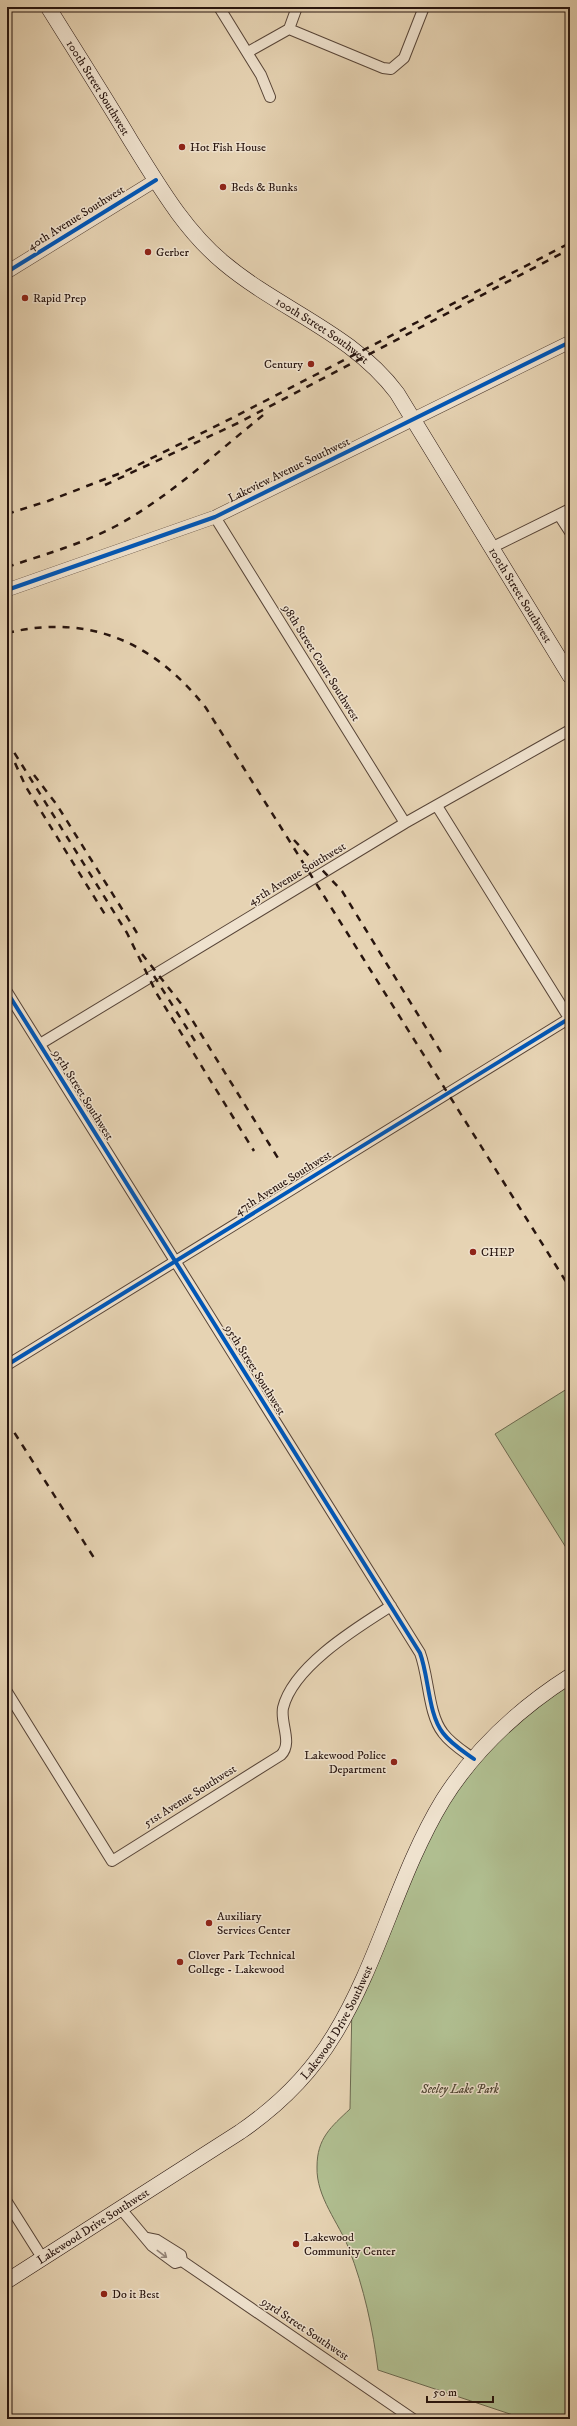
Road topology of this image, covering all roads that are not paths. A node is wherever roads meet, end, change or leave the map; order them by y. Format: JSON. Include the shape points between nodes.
{"nodes":[{"id":1,"x":48,"y":7,"type":"edge"},
{"id":2,"x":219,"y":7,"type":"edge"},
{"id":3,"x":297,"y":7,"type":"edge"},
{"id":4,"x":424,"y":7,"type":"edge"},
{"id":5,"x":289,"y":28,"type":"junction"},
{"id":6,"x":248,"y":52,"type":"junction"},
{"id":7,"x":270,"y":97,"type":"dead end"},
{"id":8,"x":156,"y":180,"type":"junction"},
{"id":9,"x":7,"y":272,"type":"edge"},
{"id":10,"x":570,"y":342,"type":"edge"},
{"id":11,"x":413,"y":420,"type":"junction"},
{"id":12,"x":570,"y":509,"type":"edge"},
{"id":13,"x":559,"y":515,"type":"junction"},
{"id":14,"x":216,"y":517,"type":"junction"},
{"id":15,"x":570,"y":532,"type":"edge"},
{"id":16,"x":491,"y":548,"type":"junction"},
{"id":17,"x":7,"y":590,"type":"edge"},
{"id":18,"x":570,"y":676,"type":"edge"},
{"id":19,"x":570,"y":730,"type":"edge"},
{"id":20,"x":437,"y":806,"type":"junction"},
{"id":21,"x":405,"y":823,"type":"junction"},
{"id":22,"x":7,"y":992,"type":"edge"},
{"id":23,"x":569,"y":1018,"type":"edge"},
{"id":24,"x":40,"y":1044,"type":"junction"},
{"id":25,"x":175,"y":1261,"type":"junction"},
{"id":26,"x":7,"y":1365,"type":"edge"},
{"id":27,"x":391,"y":1606,"type":"junction"},
{"id":28,"x":570,"y":1676,"type":"edge"},
{"id":29,"x":7,"y":1692,"type":"edge"},
{"id":30,"x":474,"y":1759,"type":"junction"},
{"id":31,"x":7,"y":2202,"type":"edge"},
{"id":32,"x":121,"y":2209,"type":"junction"},
{"id":33,"x":43,"y":2259,"type":"junction"},
{"id":34,"x":7,"y":2281,"type":"edge"},
{"id":35,"x":413,"y":2419,"type":"edge"}],
"edges":[{"from":1,"to":8,"type":"main road","name":"100th Street Southwest"},
{"from":2,"to":6,"type":"street"},
{"from":3,"to":5,"type":"street"},
{"from":4,"to":5,"type":"street","via":[[405,56],[396,67],[383,68]]},
{"from":5,"to":6,"type":"street"},
{"from":6,"to":7,"type":"street","via":[[264,79]]},
{"from":8,"to":9,"type":"street","name":"40th Avenue Southwest"},
{"from":8,"to":11,"type":"main road","name":"100th Street Southwest","via":[[180,216],[223,263],[358,351],[383,375]]},
{"from":10,"to":11,"type":"street","name":"Lakeview Avenue Southwest"},
{"from":11,"to":14,"type":"street","name":"Lakeview Avenue Southwest"},
{"from":11,"to":16,"type":"main road","name":"100th Street Southwest"},
{"from":12,"to":13,"type":"street"},
{"from":13,"to":15,"type":"street"},
{"from":13,"to":16,"type":"street"},
{"from":14,"to":17,"type":"street","name":"Lakeview Avenue Southwest"},
{"from":14,"to":21,"type":"street","name":"98th Street Court Southwest"},
{"from":16,"to":18,"type":"main road","name":"100th Street Southwest"},
{"from":19,"to":20,"type":"street","name":"45th Avenue Southwest"},
{"from":20,"to":21,"type":"street","name":"45th Avenue Southwest"},
{"from":20,"to":23,"type":"street"},
{"from":21,"to":24,"type":"street","name":"45th Avenue Southwest"},
{"from":22,"to":24,"type":"street","name":"95th Street Southwest"},
{"from":23,"to":25,"type":"street","name":"47th Avenue Southwest"},
{"from":24,"to":25,"type":"street","name":"95th Street Southwest"},
{"from":25,"to":26,"type":"street","name":"47th Avenue Southwest"},
{"from":25,"to":27,"type":"street","name":"95th Street Southwest"},
{"from":27,"to":29,"type":"street","name":"51st Avenue Southwest","via":[[324,1652],[294,1686],[282,1716],[286,1741],[285,1751],[281,1755],[112,1861]]},
{"from":27,"to":30,"type":"street","name":"95th Street Southwest","via":[[420,1653],[438,1725],[453,1744]]},
{"from":28,"to":30,"type":"main road","name":"Lakewood Drive Southwest","via":[[516,1715]]},
{"from":30,"to":32,"type":"main road","name":"Lakewood Drive Southwest","via":[[444,1799],[432,1820],[352,2002],[334,2036],[311,2068],[285,2096],[256,2121]]},
{"from":31,"to":33,"type":"street"},
{"from":32,"to":33,"type":"main road","name":"Lakewood Drive Southwest"},
{"from":32,"to":35,"type":"street","name":"93rd Street Southwest","via":[[152,2246],[175,2263],[182,2261]]},
{"from":33,"to":34,"type":"main road","name":"Lakewood Drive Southwest"}]}
